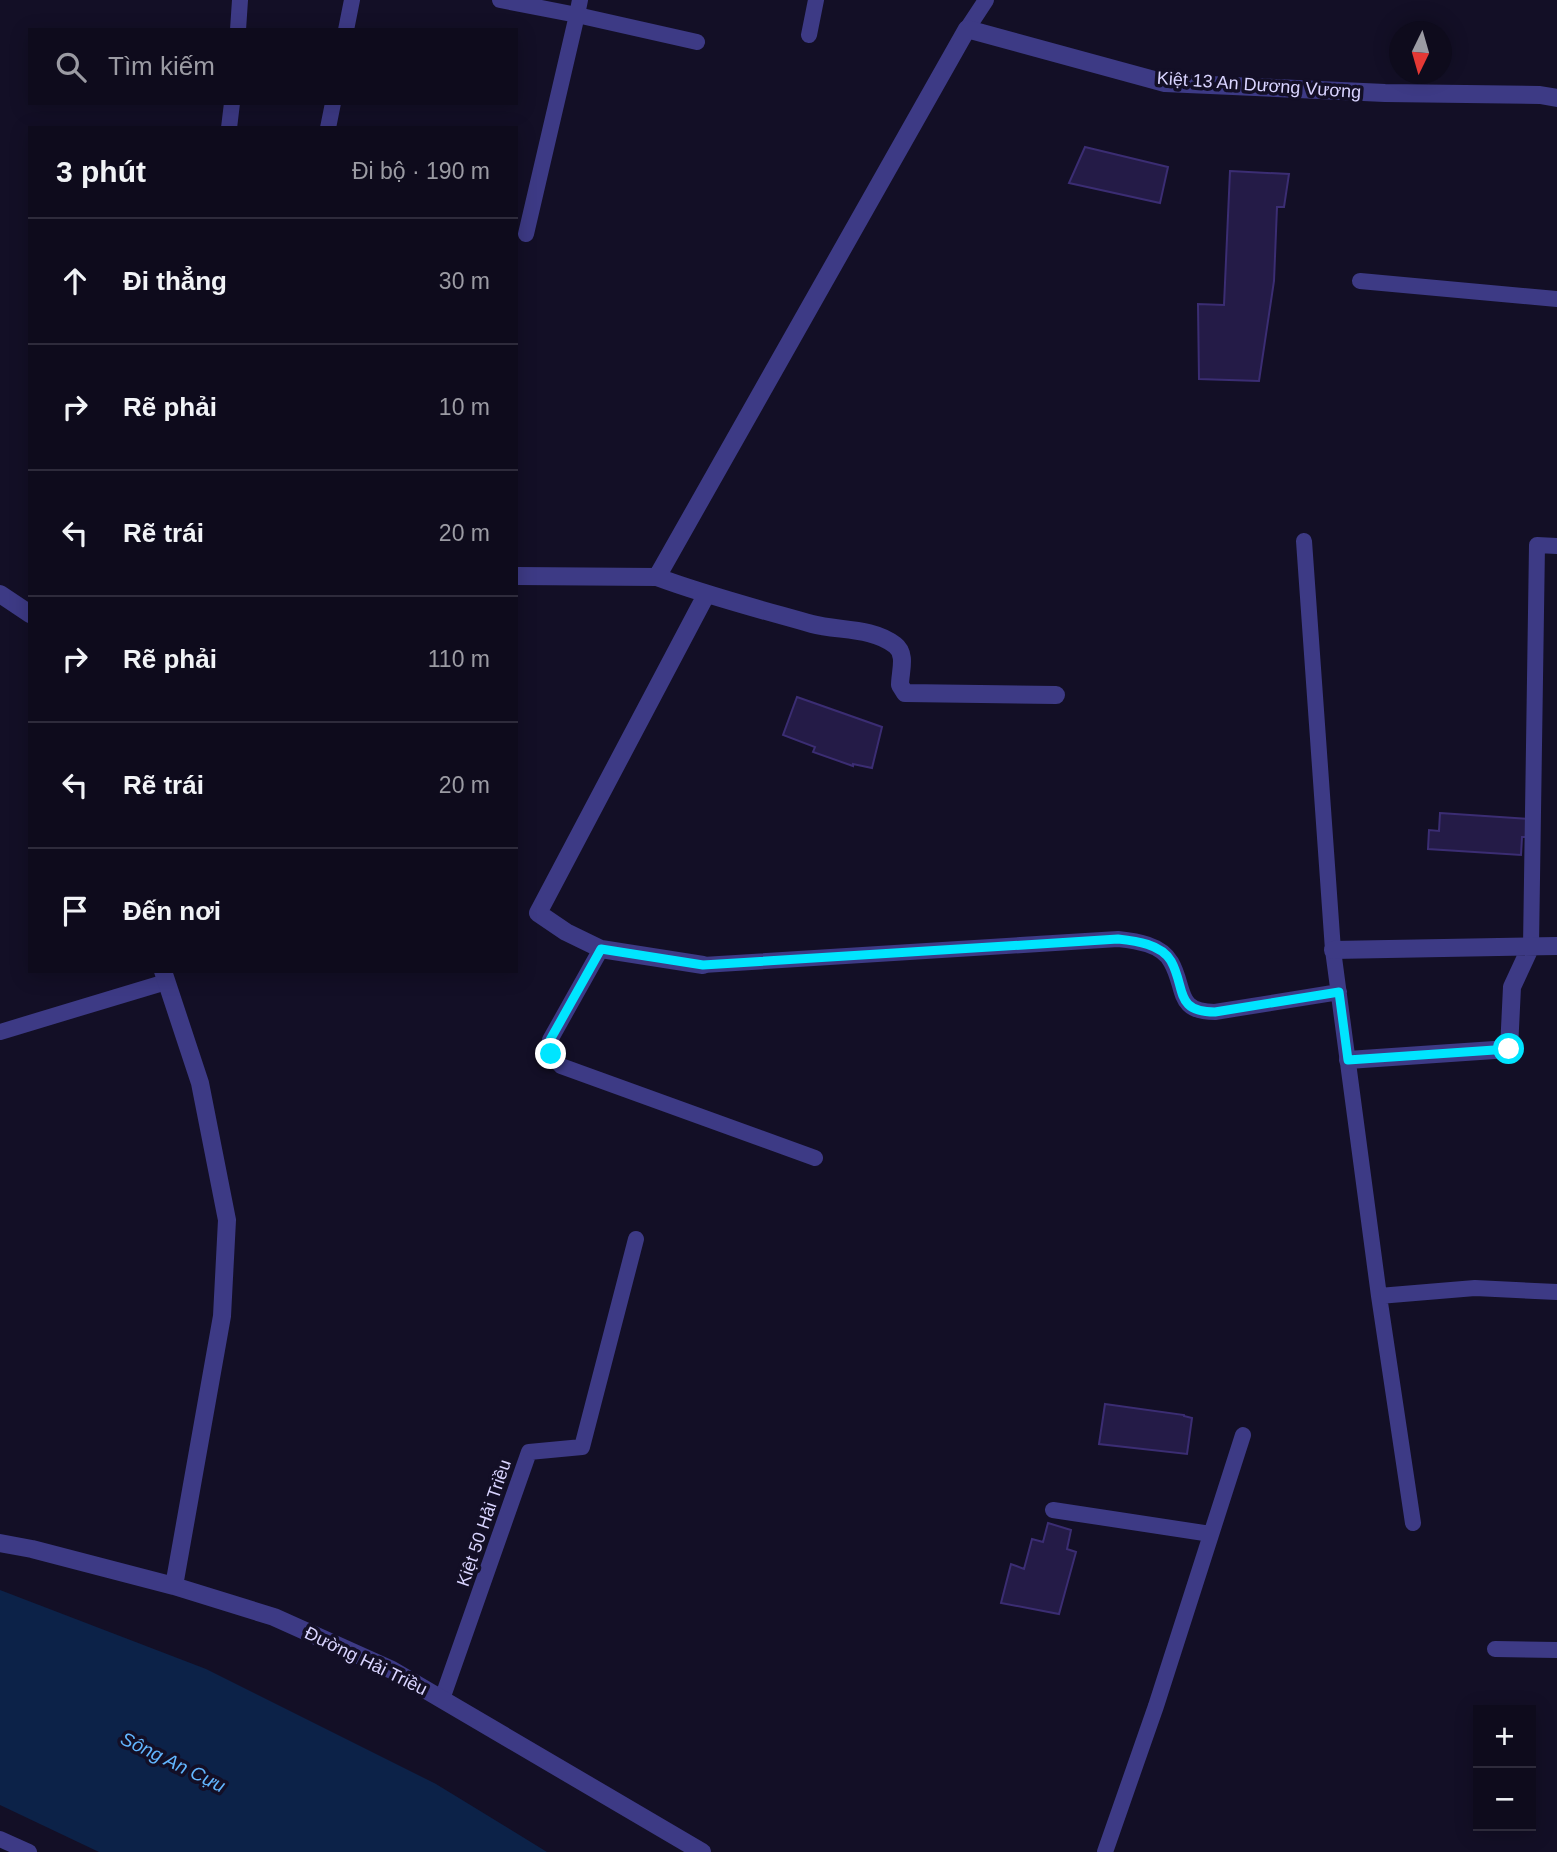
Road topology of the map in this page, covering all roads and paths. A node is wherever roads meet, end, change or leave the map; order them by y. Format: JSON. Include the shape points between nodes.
{"nodes":[{"id":1,"x":240,"y":0,"type":"edge"},
{"id":2,"x":352,"y":0,"type":"edge"},
{"id":3,"x":500,"y":0,"type":"edge"},
{"id":4,"x":817,"y":0,"type":"edge"},
{"id":5,"x":986,"y":0,"type":"edge"},
{"id":6,"x":579,"y":8,"type":"edge"},
{"id":7,"x":238,"y":28,"type":"edge"},
{"id":8,"x":346,"y":28,"type":"edge"},
{"id":9,"x":967,"y":29,"type":"junction"},
{"id":10,"x":809,"y":35,"type":"dead end"},
{"id":11,"x":697,"y":42,"type":"dead end"},
{"id":12,"x":1557,"y":98,"type":"edge"},
{"id":13,"x":232,"y":105,"type":"edge"},
{"id":14,"x":333,"y":105,"type":"edge"},
{"id":15,"x":229,"y":126,"type":"edge"},
{"id":16,"x":328,"y":126,"type":"edge"},
{"id":17,"x":526,"y":234,"type":"dead end"},
{"id":18,"x":1360,"y":281,"type":"dead end"},
{"id":19,"x":1557,"y":299,"type":"edge"},
{"id":20,"x":1304,"y":541,"type":"dead end"},
{"id":21,"x":1557,"y":546,"type":"edge"},
{"id":22,"x":518,"y":576,"type":"edge"},
{"id":23,"x":657,"y":577,"type":"junction"},
{"id":24,"x":0,"y":594,"type":"edge"},
{"id":25,"x":706,"y":595,"type":"junction"},
{"id":26,"x":28,"y":613,"type":"edge"},
{"id":27,"x":1056,"y":695,"type":"dead end"},
{"id":28,"x":1531,"y":946,"type":"junction"},
{"id":29,"x":1557,"y":946,"type":"edge"},
{"id":30,"x":601,"y":949,"type":"junction"},
{"id":31,"x":1334,"y":950,"type":"junction"},
{"id":32,"x":703,"y":965,"type":"joint"},
{"id":33,"x":165,"y":977,"type":"edge"},
{"id":34,"x":1339,"y":992,"type":"junction"},
{"id":35,"x":0,"y":1032,"type":"edge"},
{"id":36,"x":1348,"y":1060,"type":"junction"},
{"id":37,"x":815,"y":1158,"type":"dead end"},
{"id":38,"x":636,"y":1240,"type":"dead end"},
{"id":39,"x":1557,"y":1292,"type":"edge"},
{"id":40,"x":1379,"y":1296,"type":"junction"},
{"id":41,"x":1243,"y":1435,"type":"dead end"},
{"id":42,"x":1053,"y":1510,"type":"dead end"},
{"id":43,"x":1413,"y":1522,"type":"dead end"},
{"id":44,"x":1211,"y":1534,"type":"junction"},
{"id":45,"x":0,"y":1543,"type":"edge"},
{"id":46,"x":174,"y":1586,"type":"junction"},
{"id":47,"x":1495,"y":1648,"type":"dead end"},
{"id":48,"x":1557,"y":1650,"type":"edge"},
{"id":49,"x":442,"y":1699,"type":"junction"},
{"id":50,"x":0,"y":1839,"type":"edge"},
{"id":51,"x":29,"y":1852,"type":"edge"},
{"id":52,"x":702,"y":1852,"type":"edge"},
{"id":53,"x":1105,"y":1852,"type":"edge"}],
"edges":[{"from":1,"to":7,"type":"lane"},
{"from":2,"to":8,"type":"lane"},
{"from":3,"to":6,"type":"lane"},
{"from":4,"to":10,"type":"lane"},
{"from":5,"to":9,"type":"lane"},
{"from":6,"to":11,"type":"lane"},
{"from":6,"to":17,"type":"lane"},
{"from":9,"to":12,"type":"street","name":"Kiệt 13 An Dương Vương","via":[[1165,83]]},
{"from":9,"to":23,"type":"street"},
{"from":13,"to":15,"type":"lane"},
{"from":14,"to":16,"type":"lane"},
{"from":18,"to":19,"type":"lane"},
{"from":20,"to":31,"type":"lane"},
{"from":21,"to":28,"type":"lane","via":[[1537,545]]},
{"from":22,"to":23,"type":"street"},
{"from":23,"to":25,"type":"street"},
{"from":24,"to":26,"type":"street"},
{"from":25,"to":27,"type":"street","via":[[889,641],[902,655],[900,685],[905,693]]},
{"from":25,"to":30,"type":"street","via":[[538,913]]},
{"from":28,"to":29,"type":"street"},
{"from":28,"to":31,"type":"street"},
{"from":28,"to":36,"type":"street","via":[[1512,987],[1509,1049]]},
{"from":30,"to":32,"type":"street"},
{"from":30,"to":37,"type":"lane","via":[[550,1040],[551,1054],[561,1066]]},
{"from":31,"to":34,"type":"lane"},
{"from":32,"to":34,"type":"lane","via":[[1118,939],[1140,941],[1170,960],[1184,999],[1201,1012]]},
{"from":33,"to":35,"type":"lane"},
{"from":33,"to":46,"type":"street","via":[[200,1083],[228,1220],[222,1316]]},
{"from":34,"to":36,"type":"lane"},
{"from":36,"to":40,"type":"lane"},
{"from":38,"to":49,"type":"lane","name":"Kiệt 50 Hải Triều","via":[[582,1447],[529,1452]]},
{"from":39,"to":40,"type":"lane","via":[[1475,1288]]},
{"from":40,"to":43,"type":"lane"},
{"from":41,"to":44,"type":"lane"},
{"from":42,"to":44,"type":"lane"},
{"from":44,"to":53,"type":"lane"},
{"from":45,"to":46,"type":"street","name":"Đường Hải Triều"},
{"from":46,"to":49,"type":"street","name":"Đường Hải Triều","via":[[274,1618],[392,1670]]},
{"from":47,"to":48,"type":"lane"},
{"from":49,"to":52,"type":"street","name":"Đường Hải Triều"},
{"from":50,"to":51,"type":"lane"}]}
